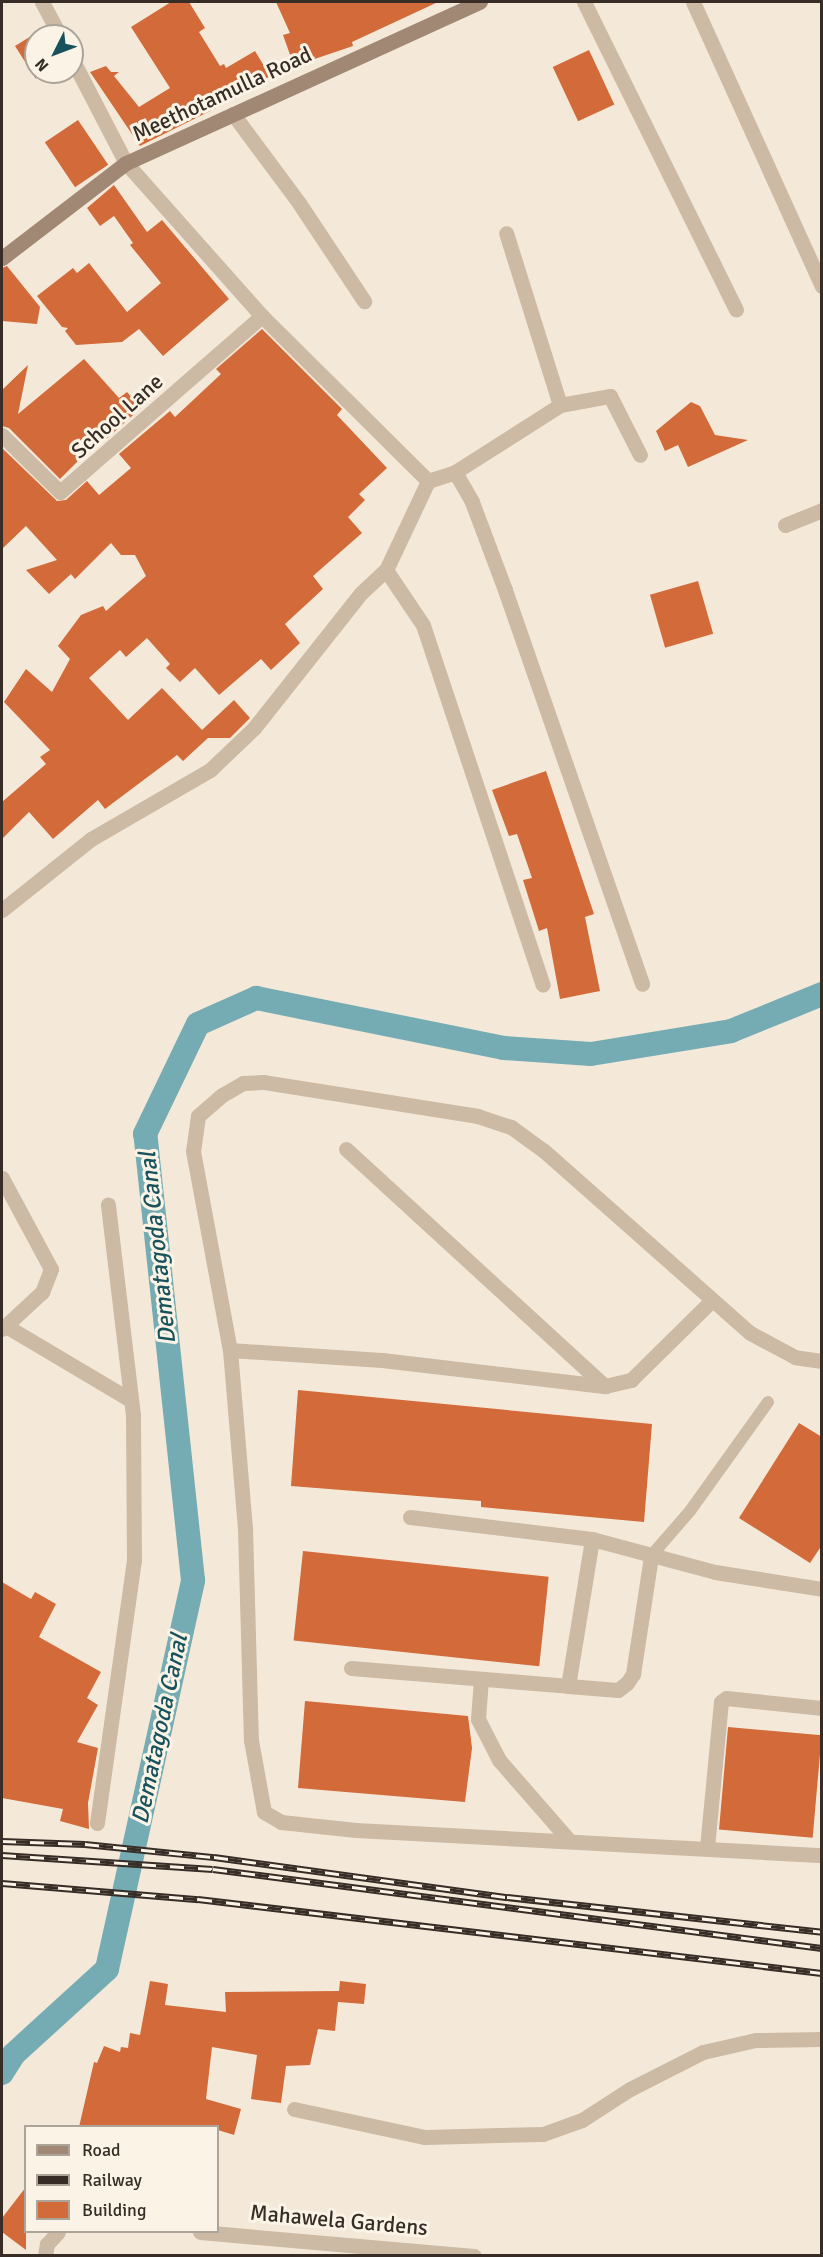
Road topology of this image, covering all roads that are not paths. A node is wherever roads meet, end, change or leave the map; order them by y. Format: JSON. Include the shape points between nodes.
{"nodes":[{"id":1,"x":42,"y":2,"type":"edge"},
{"id":2,"x":480,"y":2,"type":"edge"},
{"id":3,"x":585,"y":2,"type":"edge"},
{"id":4,"x":693,"y":2,"type":"edge"},
{"id":5,"x":54,"y":24,"type":"edge"},
{"id":6,"x":84,"y":82,"type":"edge"},
{"id":7,"x":233,"y":114,"type":"junction"},
{"id":8,"x":126,"y":164,"type":"junction"},
{"id":9,"x":506,"y":233,"type":"dead end"},
{"id":10,"x":2,"y":258,"type":"edge"},
{"id":11,"x":822,"y":286,"type":"edge"},
{"id":12,"x":364,"y":302,"type":"dead end"},
{"id":13,"x":736,"y":309,"type":"dead end"},
{"id":14,"x":262,"y":316,"type":"junction"},
{"id":15,"x":560,"y":405,"type":"junction"},
{"id":16,"x":2,"y":435,"type":"edge"},
{"id":17,"x":640,"y":455,"type":"dead end"},
{"id":18,"x":455,"y":472,"type":"junction"},
{"id":19,"x":428,"y":481,"type":"junction"},
{"id":20,"x":822,"y":510,"type":"edge"},
{"id":21,"x":785,"y":525,"type":"dead end"},
{"id":22,"x":386,"y":570,"type":"junction"},
{"id":23,"x":2,"y":910,"type":"edge"},
{"id":24,"x":642,"y":984,"type":"dead end"},
{"id":25,"x":543,"y":985,"type":"dead end"},
{"id":26,"x":346,"y":1149,"type":"dead end"},
{"id":27,"x":2,"y":1178,"type":"edge"},
{"id":28,"x":108,"y":1204,"type":"dead end"},
{"id":29,"x":711,"y":1301,"type":"junction"},
{"id":30,"x":4,"y":1327,"type":"edge"},
{"id":31,"x":230,"y":1350,"type":"junction"},
{"id":32,"x":822,"y":1361,"type":"edge"},
{"id":33,"x":605,"y":1386,"type":"junction"},
{"id":34,"x":129,"y":1399,"type":"junction"},
{"id":35,"x":768,"y":1402,"type":"dead end"},
{"id":36,"x":410,"y":1517,"type":"dead end"},
{"id":37,"x":592,"y":1539,"type":"junction"},
{"id":38,"x":651,"y":1556,"type":"junction"},
{"id":39,"x":822,"y":1589,"type":"edge"},
{"id":40,"x":351,"y":1668,"type":"dead end"},
{"id":41,"x":481,"y":1679,"type":"junction"},
{"id":42,"x":568,"y":1686,"type":"junction"},
{"id":43,"x":822,"y":1708,"type":"edge"},
{"id":44,"x":97,"y":1823,"type":"dead end"},
{"id":45,"x":568,"y":1839,"type":"junction"},
{"id":46,"x":707,"y":1847,"type":"junction"},
{"id":47,"x":822,"y":1855,"type":"edge"},
{"id":48,"x":822,"y":2039,"type":"edge"},
{"id":49,"x":294,"y":2109,"type":"dead end"},
{"id":50,"x":57,"y":2233,"type":"edge"},
{"id":51,"x":211,"y":2233,"type":"edge"},
{"id":52,"x":412,"y":2252,"type":"edge"},
{"id":53,"x":45,"y":2256,"type":"edge"},
{"id":54,"x":474,"y":2256,"type":"edge"}],
"edges":[{"from":1,"to":5,"type":"street"},
{"from":2,"to":7,"type":"street","name":"Meethotamulla Road"},
{"from":3,"to":13,"type":"street"},
{"from":4,"to":11,"type":"street"},
{"from":6,"to":8,"type":"street"},
{"from":7,"to":8,"type":"street","name":"Meethotamulla Road"},
{"from":7,"to":12,"type":"street","via":[[299,203]]},
{"from":8,"to":10,"type":"street","name":"Meethotamulla Road"},
{"from":8,"to":14,"type":"street"},
{"from":9,"to":15,"type":"street"},
{"from":14,"to":16,"type":"street","name":"School Lane","via":[[60,492]]},
{"from":14,"to":19,"type":"street"},
{"from":15,"to":17,"type":"street","via":[[610,396]]},
{"from":15,"to":18,"type":"street"},
{"from":18,"to":19,"type":"street"},
{"from":18,"to":24,"type":"street","via":[[472,502],[506,590]]},
{"from":19,"to":22,"type":"street"},
{"from":20,"to":21,"type":"street"},
{"from":22,"to":23,"type":"street","via":[[361,593],[254,728],[210,770],[91,839]]},
{"from":22,"to":25,"type":"street","via":[[423,625]]},
{"from":26,"to":33,"type":"street"},
{"from":27,"to":30,"type":"street","via":[[51,1269],[42,1292]]},
{"from":28,"to":34,"type":"street"},
{"from":29,"to":31,"type":"street","via":[[544,1151],[511,1127],[478,1116],[263,1082],[243,1083],[198,1116],[193,1151]]},
{"from":29,"to":32,"type":"street","via":[[750,1333],[795,1358]]},
{"from":29,"to":33,"type":"street","via":[[631,1380]]},
{"from":30,"to":34,"type":"street"},
{"from":31,"to":33,"type":"street","via":[[382,1360]]},
{"from":31,"to":45,"type":"street","via":[[245,1528],[251,1740],[264,1812],[280,1822],[356,1830]]},
{"from":34,"to":44,"type":"street","via":[[133,1415],[134,1561]]},
{"from":35,"to":38,"type":"lane","via":[[690,1510]]},
{"from":36,"to":37,"type":"street"},
{"from":37,"to":38,"type":"street"},
{"from":37,"to":42,"type":"street"},
{"from":38,"to":39,"type":"street","via":[[715,1572]]},
{"from":38,"to":42,"type":"street","via":[[633,1674],[618,1690]]},
{"from":40,"to":41,"type":"street"},
{"from":41,"to":42,"type":"street"},
{"from":41,"to":45,"type":"street","via":[[478,1719],[499,1760]]},
{"from":43,"to":46,"type":"street","via":[[726,1698],[721,1702]]},
{"from":45,"to":46,"type":"street"},
{"from":46,"to":47,"type":"street"},
{"from":48,"to":49,"type":"street","via":[[756,2040],[703,2052],[630,2089],[582,2120],[543,2134],[425,2137]]},
{"from":50,"to":53,"type":"street","via":[[47,2244]]},
{"from":51,"to":52,"type":"street","name":"Mahawela Gardens"},
{"from":52,"to":54,"type":"street","name":"Mahawela Gardens"}]}
